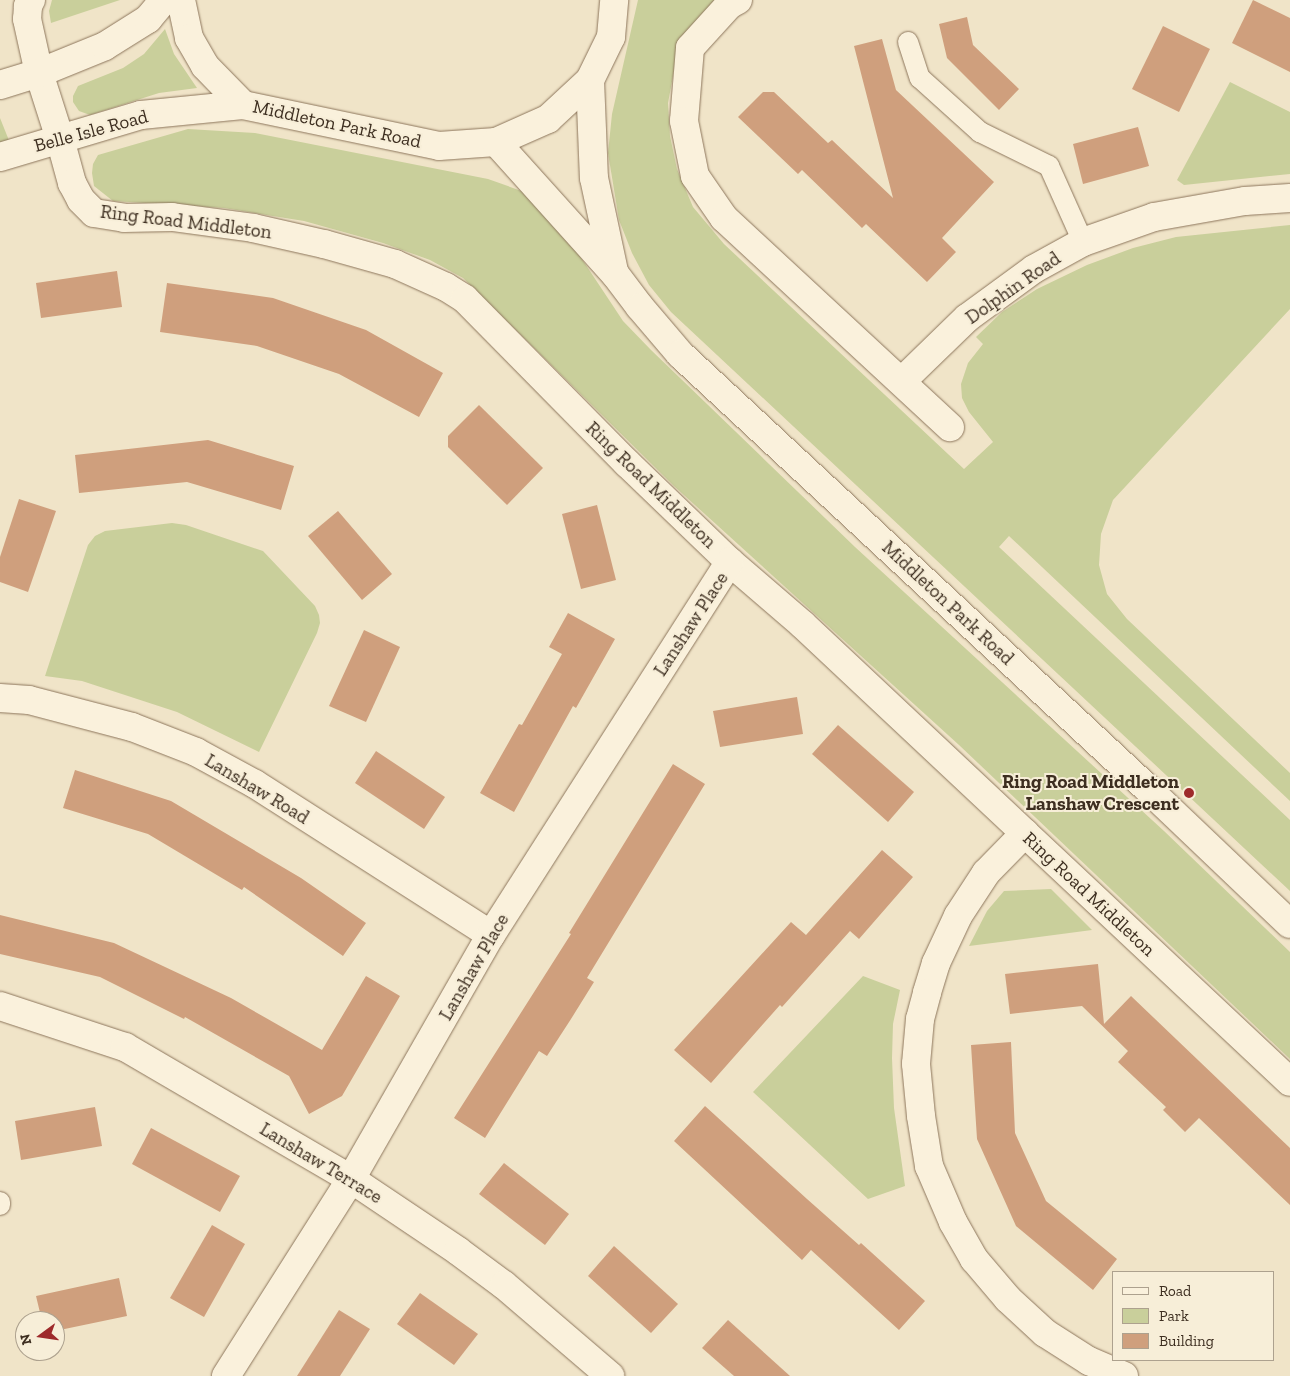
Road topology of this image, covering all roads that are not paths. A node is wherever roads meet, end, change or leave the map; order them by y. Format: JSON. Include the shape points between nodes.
{"nodes":[{"id":1,"x":31,"y":0,"type":"edge"},
{"id":2,"x":164,"y":0,"type":"edge"},
{"id":3,"x":181,"y":0,"type":"edge"},
{"id":4,"x":614,"y":0,"type":"edge"},
{"id":5,"x":734,"y":3,"type":"edge"},
{"id":6,"x":908,"y":42,"type":"dead end"},
{"id":7,"x":40,"y":74,"type":"junction"},
{"id":8,"x":590,"y":80,"type":"junction"},
{"id":9,"x":0,"y":85,"type":"edge"},
{"id":10,"x":243,"y":105,"type":"junction"},
{"id":11,"x":60,"y":139,"type":"junction"},
{"id":12,"x":496,"y":142,"type":"junction"},
{"id":13,"x":0,"y":157,"type":"edge"},
{"id":14,"x":1290,"y":198,"type":"edge"},
{"id":15,"x":1083,"y":242,"type":"junction"},
{"id":16,"x":615,"y":274,"type":"junction"},
{"id":17,"x":902,"y":381,"type":"junction"},
{"id":18,"x":950,"y":427,"type":"dead end"},
{"id":19,"x":730,"y":562,"type":"junction"},
{"id":20,"x":0,"y":698,"type":"edge"},
{"id":21,"x":1025,"y":833,"type":"junction"},
{"id":22,"x":1290,"y":924,"type":"edge"},
{"id":23,"x":491,"y":936,"type":"junction"},
{"id":24,"x":0,"y":1006,"type":"edge"},
{"id":25,"x":1290,"y":1082,"type":"edge"},
{"id":26,"x":351,"y":1179,"type":"junction"},
{"id":27,"x":226,"y":1376,"type":"edge"},
{"id":28,"x":610,"y":1376,"type":"edge"},
{"id":29,"x":1124,"y":1376,"type":"edge"}],
"edges":[{"from":1,"to":7,"type":"street","name":"Ring Road Middleton","via":[[26,19]]},
{"from":2,"to":7,"type":"street","via":[[148,19],[106,46]]},
{"from":3,"to":10,"type":"street","name":"Middleton Park Road","via":[[189,38],[205,66]]},
{"from":4,"to":8,"type":"street","name":"Middleton Park Road","via":[[610,37]]},
{"from":5,"to":17,"type":"street","via":[[690,48],[684,122],[695,176],[724,218]]},
{"from":6,"to":15,"type":"lane","via":[[920,78],[980,132],[1049,166]]},
{"from":7,"to":9,"type":"street"},
{"from":7,"to":11,"type":"street","name":"Ring Road Middleton"},
{"from":8,"to":12,"type":"street","name":"Middleton Park Road","via":[[548,119]]},
{"from":8,"to":16,"type":"street","name":"Middleton Park Road","via":[[594,178]]},
{"from":10,"to":11,"type":"street","name":"Belle Isle Road","via":[[141,115]]},
{"from":10,"to":12,"type":"street","name":"Middleton Park Road","via":[[439,146]]},
{"from":11,"to":13,"type":"street","name":"Belle Isle Road"},
{"from":11,"to":19,"type":"street","name":"Ring Road Middleton","via":[[72,183],[81,200],[94,213],[124,218],[172,217],[253,228],[395,264],[446,287],[465,299]]},
{"from":12,"to":16,"type":"street","name":"Middleton Park Road"},
{"from":14,"to":15,"type":"street","name":"Dolphin Road","via":[[1245,201],[1154,218]]},
{"from":15,"to":17,"type":"street","name":"Dolphin Road","via":[[1034,269],[967,318]]},
{"from":16,"to":22,"type":"street","name":"Middleton Park Road","via":[[680,354]]},
{"from":17,"to":18,"type":"street"},
{"from":19,"to":21,"type":"street","name":"Ring Road Middleton","via":[[802,624]]},
{"from":19,"to":23,"type":"street","name":"Lanshaw Place"},
{"from":20,"to":23,"type":"street","name":"Lanshaw Road","via":[[29,700],[132,727],[196,752],[255,784]]},
{"from":21,"to":25,"type":"street","name":"Ring Road Middleton"},
{"from":21,"to":29,"type":"street","via":[[986,873],[958,916],[936,962],[927,993],[920,1019],[916,1064],[920,1116],[929,1166],[953,1222],[974,1259],[1008,1299],[1045,1334],[1089,1361]]},
{"from":23,"to":26,"type":"street","name":"Lanshaw Place"},
{"from":24,"to":26,"type":"street","name":"Lanshaw Terrace","via":[[125,1046]]},
{"from":26,"to":27,"type":"street","name":"Lanshaw Place"},
{"from":26,"to":28,"type":"street","name":"Lanshaw Terrace","via":[[504,1285]]}]}
